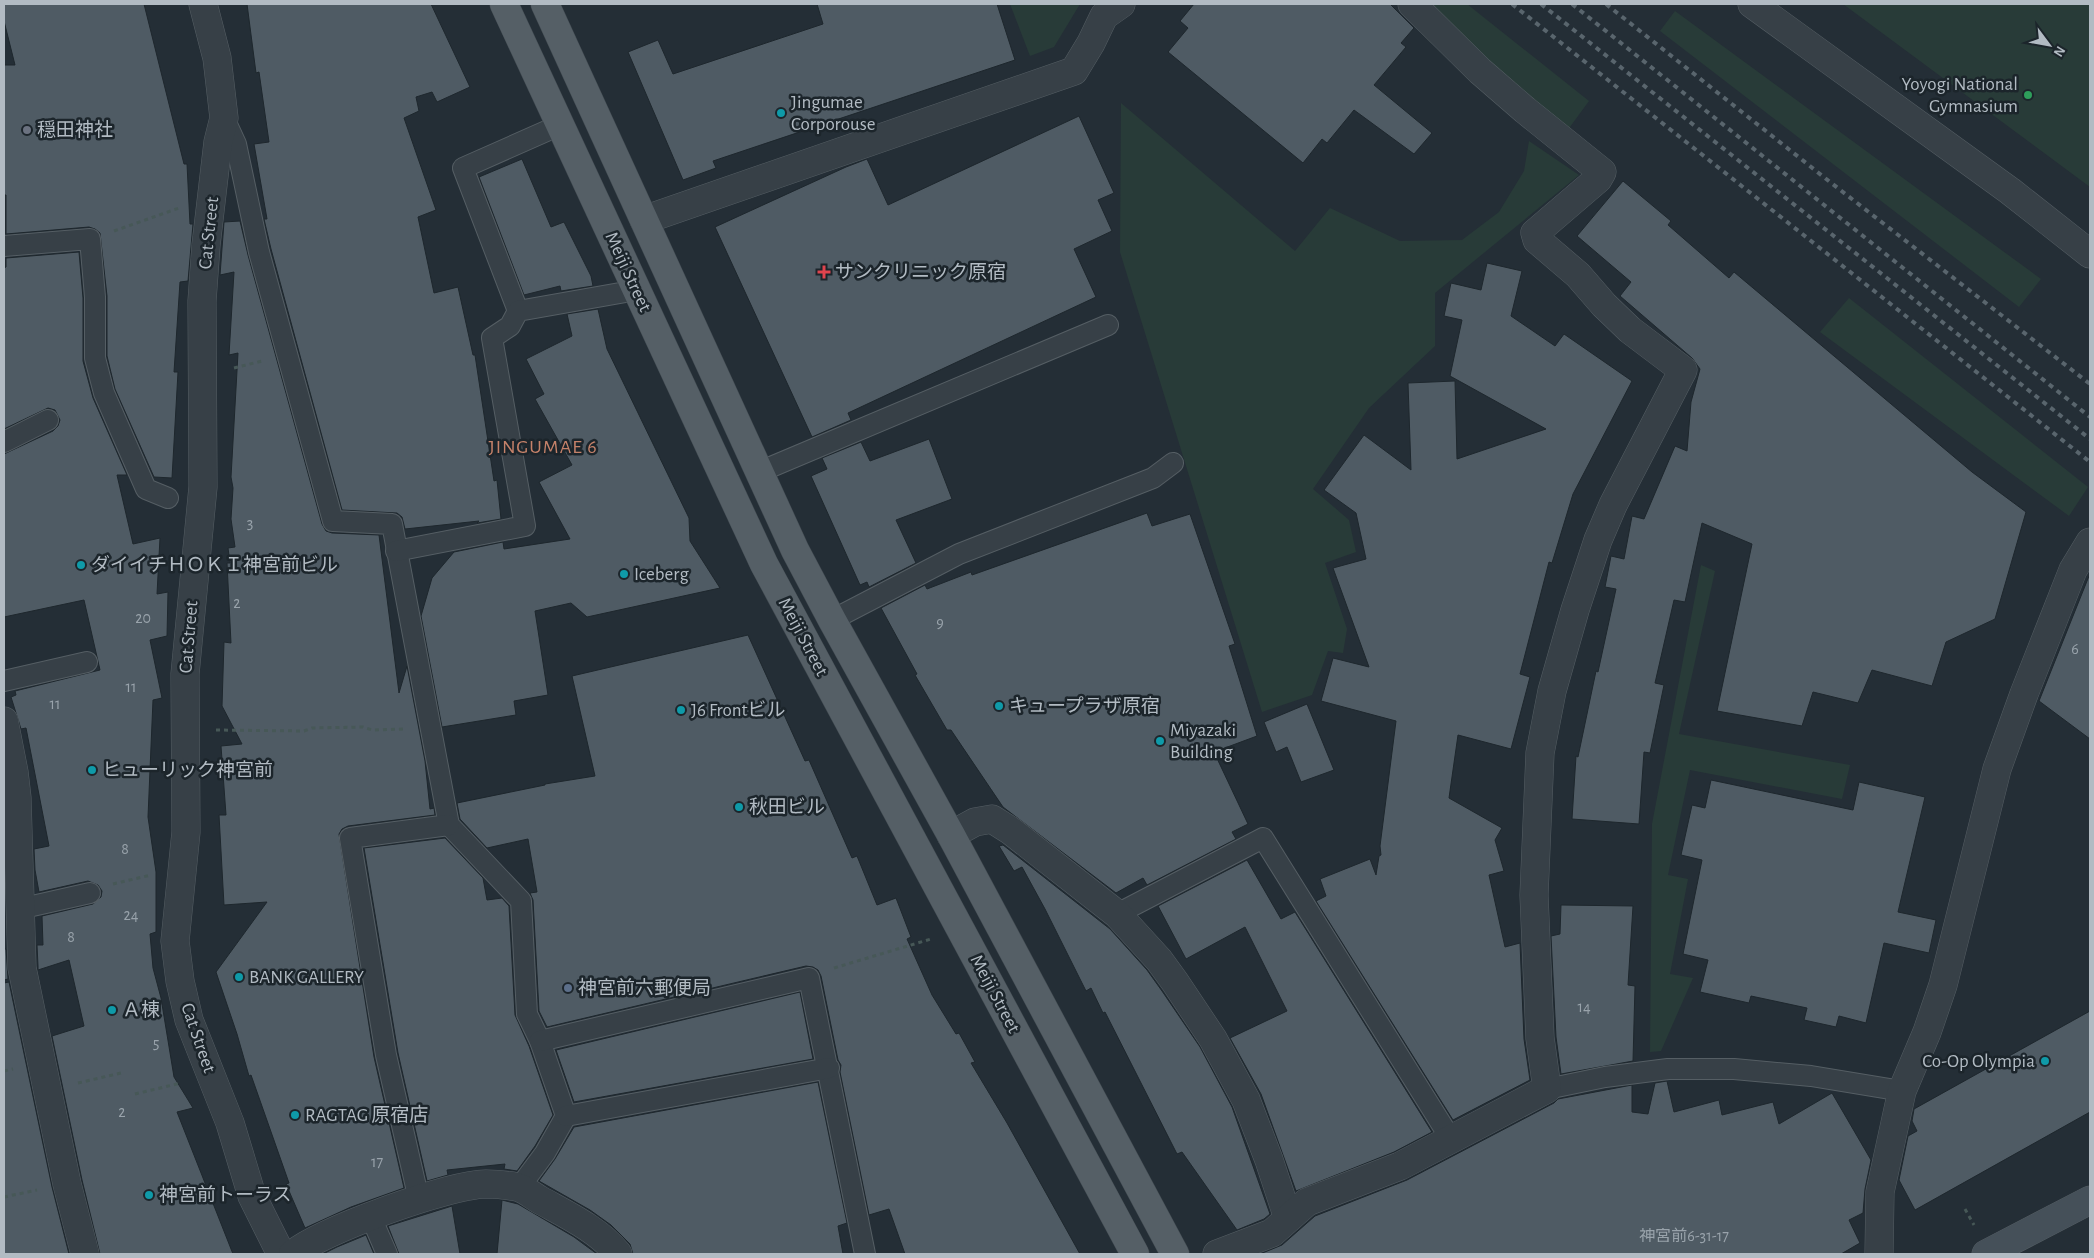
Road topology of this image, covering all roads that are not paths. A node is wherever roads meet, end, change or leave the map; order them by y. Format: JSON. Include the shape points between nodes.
{"nodes":[{"id":1,"x":203,"y":4,"type":"edge"},
{"id":2,"x":504,"y":4,"type":"edge"},
{"id":3,"x":545,"y":4,"type":"edge"},
{"id":4,"x":1122,"y":4,"type":"edge"},
{"id":5,"x":1412,"y":4,"type":"edge"},
{"id":6,"x":1752,"y":4,"type":"edge"},
{"id":7,"x":224,"y":118,"type":"junction"},
{"id":8,"x":560,"y":125,"type":"junction"},
{"id":9,"x":644,"y":220,"type":"junction"},
{"id":10,"x":4,"y":246,"type":"edge"},
{"id":11,"x":2090,"y":254,"type":"edge"},
{"id":12,"x":637,"y":290,"type":"junction"},
{"id":13,"x":518,"y":311,"type":"junction"},
{"id":14,"x":1108,"y":325,"type":"dead end"},
{"id":15,"x":48,"y":420,"type":"dead end"},
{"id":16,"x":4,"y":442,"type":"edge"},
{"id":17,"x":1173,"y":463,"type":"dead end"},
{"id":18,"x":760,"y":472,"type":"junction"},
{"id":19,"x":168,"y":498,"type":"dead end"},
{"id":20,"x":2090,"y":542,"type":"edge"},
{"id":21,"x":396,"y":551,"type":"junction"},
{"id":22,"x":832,"y":620,"type":"junction"},
{"id":23,"x":87,"y":662,"type":"dead end"},
{"id":24,"x":4,"y":681,"type":"edge"},
{"id":25,"x":4,"y":721,"type":"edge"},
{"id":26,"x":7,"y":750,"type":"edge"},
{"id":27,"x":449,"y":825,"type":"junction"},
{"id":28,"x":951,"y":835,"type":"junction"},
{"id":29,"x":90,"y":893,"type":"dead end"},
{"id":30,"x":20,"y":909,"type":"junction"},
{"id":31,"x":1118,"y":914,"type":"junction"},
{"id":32,"x":540,"y":1041,"type":"junction"},
{"id":33,"x":829,"y":1068,"type":"junction"},
{"id":34,"x":1547,"y":1089,"type":"junction"},
{"id":35,"x":1902,"y":1091,"type":"junction"},
{"id":36,"x":566,"y":1116,"type":"junction"},
{"id":37,"x":1452,"y":1141,"type":"junction"},
{"id":38,"x":519,"y":1188,"type":"junction"},
{"id":39,"x":419,"y":1200,"type":"junction"},
{"id":40,"x":2090,"y":1200,"type":"edge"},
{"id":41,"x":371,"y":1217,"type":"junction"},
{"id":42,"x":1288,"y":1218,"type":"junction"},
{"id":43,"x":85,"y":1254,"type":"edge"},
{"id":44,"x":281,"y":1254,"type":"edge"},
{"id":45,"x":293,"y":1254,"type":"edge"},
{"id":46,"x":387,"y":1254,"type":"edge"},
{"id":47,"x":618,"y":1254,"type":"edge"},
{"id":48,"x":865,"y":1254,"type":"edge"},
{"id":49,"x":1135,"y":1254,"type":"edge"},
{"id":50,"x":1175,"y":1254,"type":"edge"},
{"id":51,"x":1217,"y":1254,"type":"edge"},
{"id":52,"x":1880,"y":1254,"type":"edge"},
{"id":53,"x":1986,"y":1254,"type":"edge"}],
"edges":[{"from":1,"to":7,"type":"street","name":"Cat Street","via":[[217,58]]},
{"from":2,"to":8,"type":"main road","name":"Meiji Street"},
{"from":3,"to":9,"type":"main road","name":"Meiji Street"},
{"from":4,"to":9,"type":"street","via":[[1104,16],[1074,71]]},
{"from":5,"to":34,"type":"street","via":[[1480,71],[1602,172],[1535,233],[1537,240],[1578,274],[1630,330],[1683,370],[1598,540],[1552,691],[1540,752],[1534,895],[1540,1038]]},
{"from":6,"to":11,"type":"street","via":[[2010,191]]},
{"from":7,"to":21,"type":"lane","via":[[236,144],[259,252],[333,521],[392,524]]},
{"from":7,"to":44,"type":"street","name":"Cat Street","via":[[218,142],[202,301],[203,487],[185,674],[186,832],[175,941],[189,1020],[230,1123],[252,1196]]},
{"from":8,"to":12,"type":"main road","name":"Meiji Street"},
{"from":8,"to":13,"type":"lane","via":[[463,168]]},
{"from":9,"to":18,"type":"main road","name":"Meiji Street"},
{"from":10,"to":19,"type":"lane","via":[[90,239],[95,358],[104,394],[146,489]]},
{"from":12,"to":13,"type":"lane"},
{"from":12,"to":49,"type":"main road","name":"Meiji Street","via":[[764,564]]},
{"from":13,"to":21,"type":"lane","via":[[510,326],[492,338],[525,526]]},
{"from":14,"to":18,"type":"lane"},
{"from":15,"to":16,"type":"lane"},
{"from":17,"to":22,"type":"lane","via":[[1153,478],[959,554]]},
{"from":18,"to":22,"type":"main road","name":"Meiji Street","via":[[795,550]]},
{"from":20,"to":35,"type":"street","via":[[2073,570],[1997,769],[1944,985]]},
{"from":21,"to":27,"type":"lane"},
{"from":22,"to":28,"type":"main road","name":"Meiji Street"},
{"from":23,"to":24,"type":"lane"},
{"from":25,"to":26,"type":"street"},
{"from":26,"to":30,"type":"street","via":[[15,780]]},
{"from":27,"to":32,"type":"lane","via":[[521,901],[527,1014]]},
{"from":27,"to":39,"type":"lane","via":[[350,838],[386,1055]]},
{"from":28,"to":31,"type":"street","via":[[975,822],[992,819]]},
{"from":28,"to":50,"type":"main road","name":"Meiji Street"},
{"from":29,"to":30,"type":"lane"},
{"from":30,"to":43,"type":"street","via":[[24,986]]},
{"from":31,"to":37,"type":"lane","via":[[1263,838]]},
{"from":31,"to":42,"type":"street","via":[[1160,960],[1213,1039],[1246,1100]]},
{"from":32,"to":33,"type":"lane","via":[[810,978]]},
{"from":32,"to":36,"type":"lane"},
{"from":33,"to":36,"type":"lane"},
{"from":33,"to":48,"type":"lane"},
{"from":34,"to":35,"type":"lane","via":[[1604,1077],[1668,1069],[1734,1069]]},
{"from":34,"to":37,"type":"street"},
{"from":35,"to":52,"type":"street","via":[[1880,1192]]},
{"from":36,"to":38,"type":"lane","via":[[545,1153]]},
{"from":37,"to":42,"type":"street","via":[[1400,1166],[1307,1202]]},
{"from":38,"to":39,"type":"street","via":[[487,1184]]},
{"from":38,"to":47,"type":"street","via":[[595,1233]]},
{"from":39,"to":41,"type":"street"},
{"from":40,"to":53,"type":"main road"},
{"from":41,"to":45,"type":"street"},
{"from":41,"to":46,"type":"lane"},
{"from":42,"to":51,"type":"street","via":[[1272,1233]]}]}
